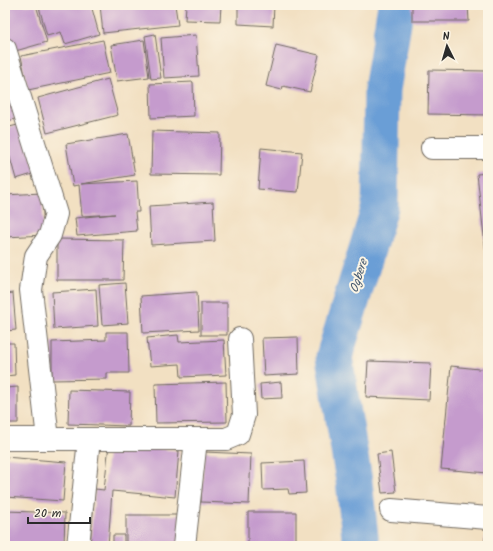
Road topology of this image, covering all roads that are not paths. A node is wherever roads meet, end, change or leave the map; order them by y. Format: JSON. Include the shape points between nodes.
{"nodes":[{"id":1,"x":5,"y":49,"type":"edge"},
{"id":2,"x":432,"y":148,"type":"dead end"},
{"id":3,"x":488,"y":148,"type":"edge"},
{"id":4,"x":240,"y":339,"type":"dead end"},
{"id":5,"x":5,"y":439,"type":"edge"},
{"id":6,"x":48,"y":439,"type":"junction"},
{"id":7,"x":89,"y":439,"type":"junction"},
{"id":8,"x":196,"y":440,"type":"junction"},
{"id":9,"x":391,"y":510,"type":"dead end"},
{"id":10,"x":488,"y":518,"type":"edge"},
{"id":11,"x":78,"y":546,"type":"edge"},
{"id":12,"x":184,"y":546,"type":"edge"}],
"edges":[{"from":1,"to":6,"type":"street","via":[[56,214],[50,235],[36,256],[30,290]]},
{"from":2,"to":3,"type":"street"},
{"from":4,"to":8,"type":"street","via":[[244,415],[238,434],[226,439]]},
{"from":5,"to":6,"type":"street"},
{"from":6,"to":7,"type":"street"},
{"from":7,"to":8,"type":"street"},
{"from":7,"to":11,"type":"street"},
{"from":8,"to":12,"type":"street"},
{"from":9,"to":10,"type":"street"}]}
